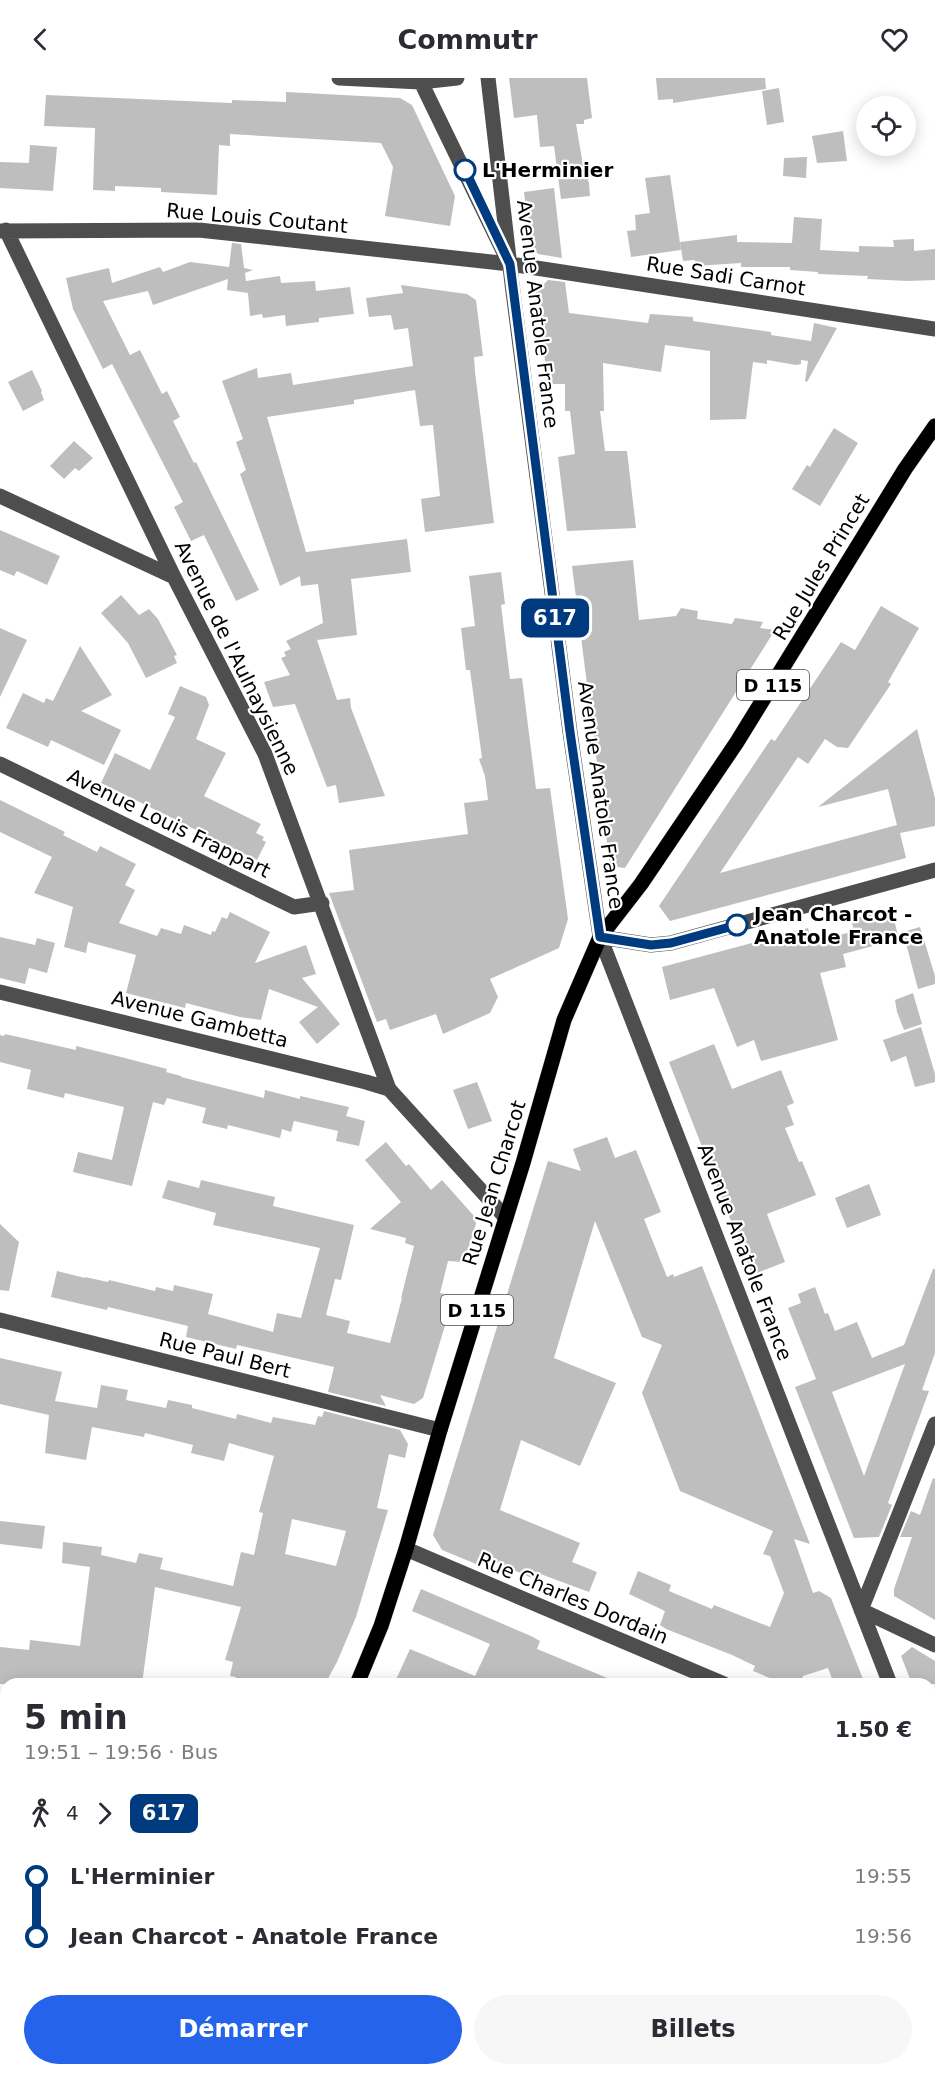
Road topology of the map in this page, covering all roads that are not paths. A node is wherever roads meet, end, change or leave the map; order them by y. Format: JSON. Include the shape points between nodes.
{"nodes":[{"id":1,"x":339,"y":78,"type":"edge"},
{"id":2,"x":457,"y":78,"type":"edge"},
{"id":3,"x":488,"y":78,"type":"edge"},
{"id":4,"x":420,"y":80,"type":"edge"},
{"id":5,"x":3,"y":230,"type":"edge"},
{"id":6,"x":510,"y":264,"type":"junction"},
{"id":7,"x":935,"y":329,"type":"edge"},
{"id":8,"x":935,"y":426,"type":"edge"},
{"id":9,"x":0,"y":496,"type":"edge"},
{"id":10,"x":174,"y":577,"type":"junction"},
{"id":11,"x":0,"y":764,"type":"edge"},
{"id":12,"x":935,"y":870,"type":"edge"},
{"id":13,"x":322,"y":903,"type":"junction"},
{"id":14,"x":600,"y":937,"type":"junction"},
{"id":15,"x":0,"y":992,"type":"edge"},
{"id":16,"x":389,"y":1089,"type":"junction"},
{"id":17,"x":506,"y":1218,"type":"junction"},
{"id":18,"x":0,"y":1320,"type":"edge"},
{"id":19,"x":935,"y":1424,"type":"edge"},
{"id":20,"x":440,"y":1430,"type":"junction"},
{"id":21,"x":406,"y":1549,"type":"junction"},
{"id":22,"x":861,"y":1610,"type":"junction"},
{"id":23,"x":935,"y":1645,"type":"edge"},
{"id":24,"x":359,"y":1678,"type":"edge"},
{"id":25,"x":710,"y":1678,"type":"edge"},
{"id":26,"x":888,"y":1678,"type":"edge"}],
"edges":[{"from":1,"to":4,"type":"street"},
{"from":2,"to":4,"type":"street"},
{"from":3,"to":6,"type":"street","name":"Avenue Anatole France"},
{"from":4,"to":6,"type":"street"},
{"from":5,"to":6,"type":"street","name":"Rue Louis Coutant","via":[[199,230]]},
{"from":5,"to":10,"type":"street","name":"Avenue de l'Aulnaysienne"},
{"from":6,"to":7,"type":"street","name":"Rue Sadi Carnot"},
{"from":6,"to":14,"type":"street","name":"Avenue Anatole France"},
{"from":8,"to":14,"type":"main road","name":"Rue Jules Princet","number":"D 115","via":[[737,742],[641,884]]},
{"from":9,"to":10,"type":"street"},
{"from":10,"to":13,"type":"street","name":"Avenue de l'Aulnaysienne","via":[[265,754]]},
{"from":11,"to":13,"type":"street","name":"Avenue Louis Frappart","via":[[294,907]]},
{"from":12,"to":14,"type":"street","via":[[671,943],[651,945]]},
{"from":13,"to":16,"type":"street","name":"Avenue de l'Aulnaysienne"},
{"from":14,"to":17,"type":"main road","name":"Rue Jean Charcot","number":"D 115","via":[[564,1020]]},
{"from":14,"to":22,"type":"street","name":"Avenue Anatole France"},
{"from":15,"to":16,"type":"street","name":"Avenue Gambetta"},
{"from":16,"to":17,"type":"street","name":"Avenue de l'Aulnaysienne"},
{"from":17,"to":20,"type":"main road","name":"Rue Jean Charcot","number":"D 115"},
{"from":18,"to":20,"type":"street","name":"Rue Paul Bert"},
{"from":19,"to":22,"type":"street"},
{"from":20,"to":21,"type":"main road","name":"Rue Jean Charcot","number":"D 115"},
{"from":21,"to":24,"type":"main road","name":"Rue Jean Charcot","number":"D 115"},
{"from":21,"to":25,"type":"street","name":"Rue Charles Dordain"},
{"from":22,"to":23,"type":"street"},
{"from":22,"to":26,"type":"street","name":"Avenue Anatole France"}]}
